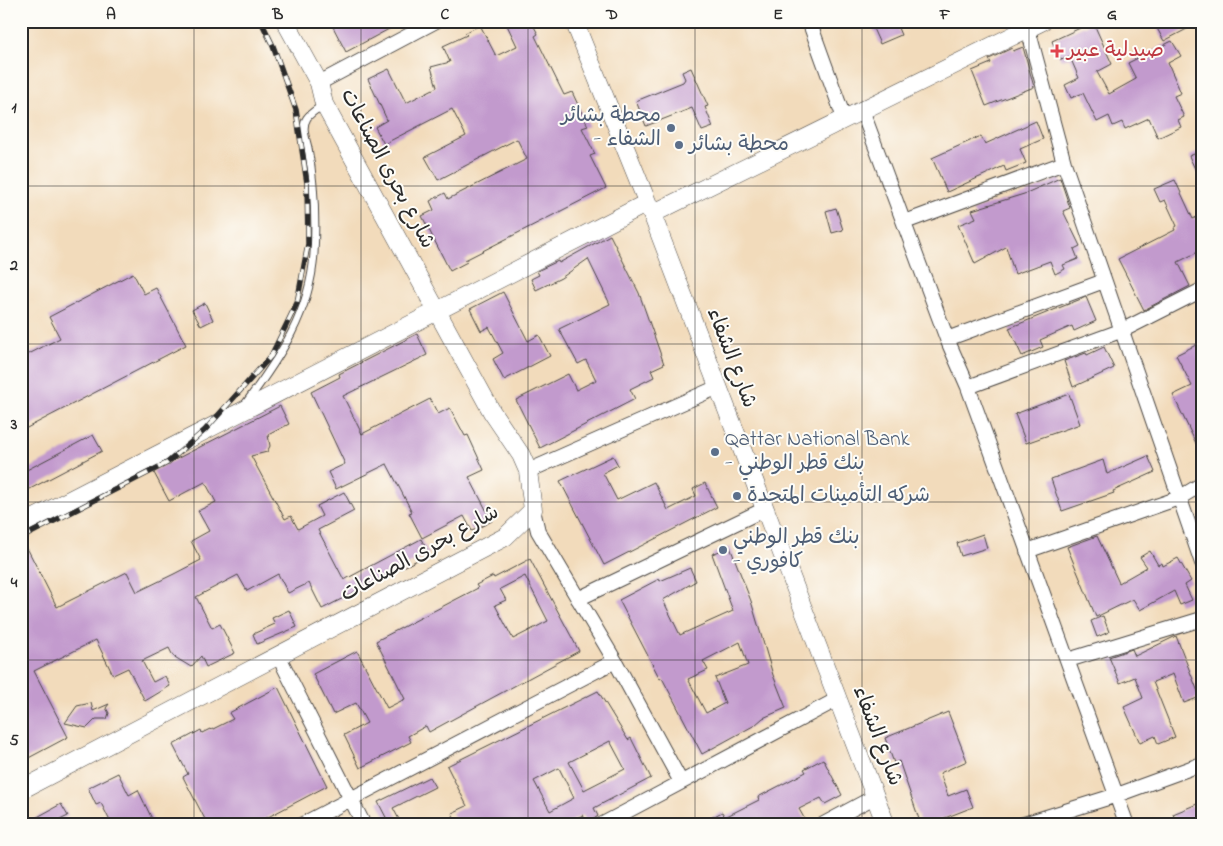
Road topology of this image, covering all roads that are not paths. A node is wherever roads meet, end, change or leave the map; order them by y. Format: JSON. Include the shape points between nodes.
{"nodes":[{"id":1,"x":285,"y":21,"type":"edge"},
{"id":2,"x":436,"y":21,"type":"edge"},
{"id":3,"x":574,"y":21,"type":"edge"},
{"id":4,"x":809,"y":21,"type":"edge"},
{"id":5,"x":1030,"y":24,"type":"edge"},
{"id":6,"x":318,"y":84,"type":"junction"},
{"id":7,"x":324,"y":104,"type":"junction"},
{"id":8,"x":862,"y":110,"type":"junction"},
{"id":9,"x":844,"y":118,"type":"junction"},
{"id":10,"x":1064,"y":163,"type":"junction"},
{"id":11,"x":649,"y":209,"type":"junction"},
{"id":12,"x":905,"y":222,"type":"junction"},
{"id":13,"x":1104,"y":281,"type":"junction"},
{"id":14,"x":1202,"y":290,"type":"edge"},
{"id":15,"x":437,"y":312,"type":"junction"},
{"id":16,"x":1123,"y":330,"type":"junction"},
{"id":17,"x":947,"y":339,"type":"junction"},
{"id":18,"x":718,"y":386,"type":"junction"},
{"id":19,"x":968,"y":387,"type":"junction"},
{"id":20,"x":240,"y":412,"type":"junction"},
{"id":21,"x":528,"y":471,"type":"junction"},
{"id":22,"x":1202,"y":484,"type":"edge"},
{"id":23,"x":1179,"y":498,"type":"junction"},
{"id":24,"x":765,"y":509,"type":"junction"},
{"id":25,"x":533,"y":510,"type":"junction"},
{"id":26,"x":22,"y":524,"type":"edge"},
{"id":27,"x":1027,"y":551,"type":"junction"},
{"id":28,"x":1202,"y":563,"type":"edge"},
{"id":29,"x":578,"y":598,"type":"junction"},
{"id":30,"x":1202,"y":619,"type":"edge"},
{"id":31,"x":278,"y":655,"type":"junction"},
{"id":32,"x":1068,"y":660,"type":"junction"},
{"id":33,"x":614,"y":662,"type":"junction"},
{"id":34,"x":838,"y":699,"type":"junction"},
{"id":35,"x":1202,"y":764,"type":"edge"},
{"id":36,"x":680,"y":782,"type":"junction"},
{"id":37,"x":21,"y":790,"type":"edge"},
{"id":38,"x":1117,"y":795,"type":"junction"},
{"id":39,"x":876,"y":796,"type":"junction"},
{"id":40,"x":352,"y":798,"type":"junction"},
{"id":41,"x":301,"y":825,"type":"edge"},
{"id":42,"x":364,"y":825,"type":"edge"},
{"id":43,"x":601,"y":825,"type":"edge"},
{"id":44,"x":822,"y":825,"type":"edge"},
{"id":45,"x":886,"y":825,"type":"edge"},
{"id":46,"x":1021,"y":825,"type":"edge"},
{"id":47,"x":1127,"y":825,"type":"edge"}],
"edges":[{"from":1,"to":6,"type":"street","name":"شارع بحرى الصناعات"},
{"from":2,"to":6,"type":"street"},
{"from":3,"to":11,"type":"street","name":"شارع الشفاء"},
{"from":4,"to":9,"type":"street"},
{"from":5,"to":8,"type":"street"},
{"from":5,"to":10,"type":"street"},
{"from":6,"to":7,"type":"street","name":"شارع بحرى الصناعات"},
{"from":7,"to":15,"type":"street","name":"شارع بحرى الصناعات"},
{"from":7,"to":20,"type":"lane","via":[[307,118],[304,125],[312,168],[314,252],[306,299],[295,328]]},
{"from":8,"to":9,"type":"street"},
{"from":8,"to":12,"type":"street"},
{"from":9,"to":11,"type":"street"},
{"from":10,"to":12,"type":"street"},
{"from":10,"to":13,"type":"street"},
{"from":11,"to":15,"type":"street"},
{"from":11,"to":18,"type":"street","name":"شارع الشفاء"},
{"from":12,"to":17,"type":"street"},
{"from":13,"to":16,"type":"street"},
{"from":13,"to":17,"type":"street"},
{"from":14,"to":16,"type":"street"},
{"from":15,"to":20,"type":"street"},
{"from":15,"to":21,"type":"street","name":"شارع بحرى الصناعات"},
{"from":16,"to":19,"type":"street"},
{"from":16,"to":23,"type":"street"},
{"from":17,"to":19,"type":"street"},
{"from":18,"to":21,"type":"street"},
{"from":18,"to":24,"type":"street","name":"شارع الشفاء"},
{"from":19,"to":27,"type":"street"},
{"from":20,"to":26,"type":"street"},
{"from":21,"to":25,"type":"street","name":"شارع بحرى الصناعات"},
{"from":22,"to":23,"type":"street"},
{"from":23,"to":27,"type":"street"},
{"from":23,"to":28,"type":"street"},
{"from":24,"to":29,"type":"street"},
{"from":24,"to":34,"type":"street","name":"شارع الشفاء"},
{"from":25,"to":29,"type":"street","via":[[538,531]]},
{"from":25,"to":31,"type":"street","name":"شارع بحرى الصناعات","via":[[505,537]]},
{"from":27,"to":32,"type":"street"},
{"from":29,"to":33,"type":"street"},
{"from":30,"to":32,"type":"street"},
{"from":31,"to":37,"type":"street","name":"شارع بحرى الصناعات"},
{"from":31,"to":40,"type":"street"},
{"from":32,"to":38,"type":"street"},
{"from":33,"to":36,"type":"street"},
{"from":33,"to":40,"type":"street"},
{"from":34,"to":36,"type":"street"},
{"from":34,"to":39,"type":"street","name":"شارع الشفاء"},
{"from":35,"to":38,"type":"street"},
{"from":36,"to":43,"type":"street"},
{"from":38,"to":46,"type":"street"},
{"from":38,"to":47,"type":"street"},
{"from":39,"to":44,"type":"street"},
{"from":39,"to":45,"type":"street","name":"شارع الشفاء"},
{"from":40,"to":41,"type":"street"},
{"from":40,"to":42,"type":"street"}]}
